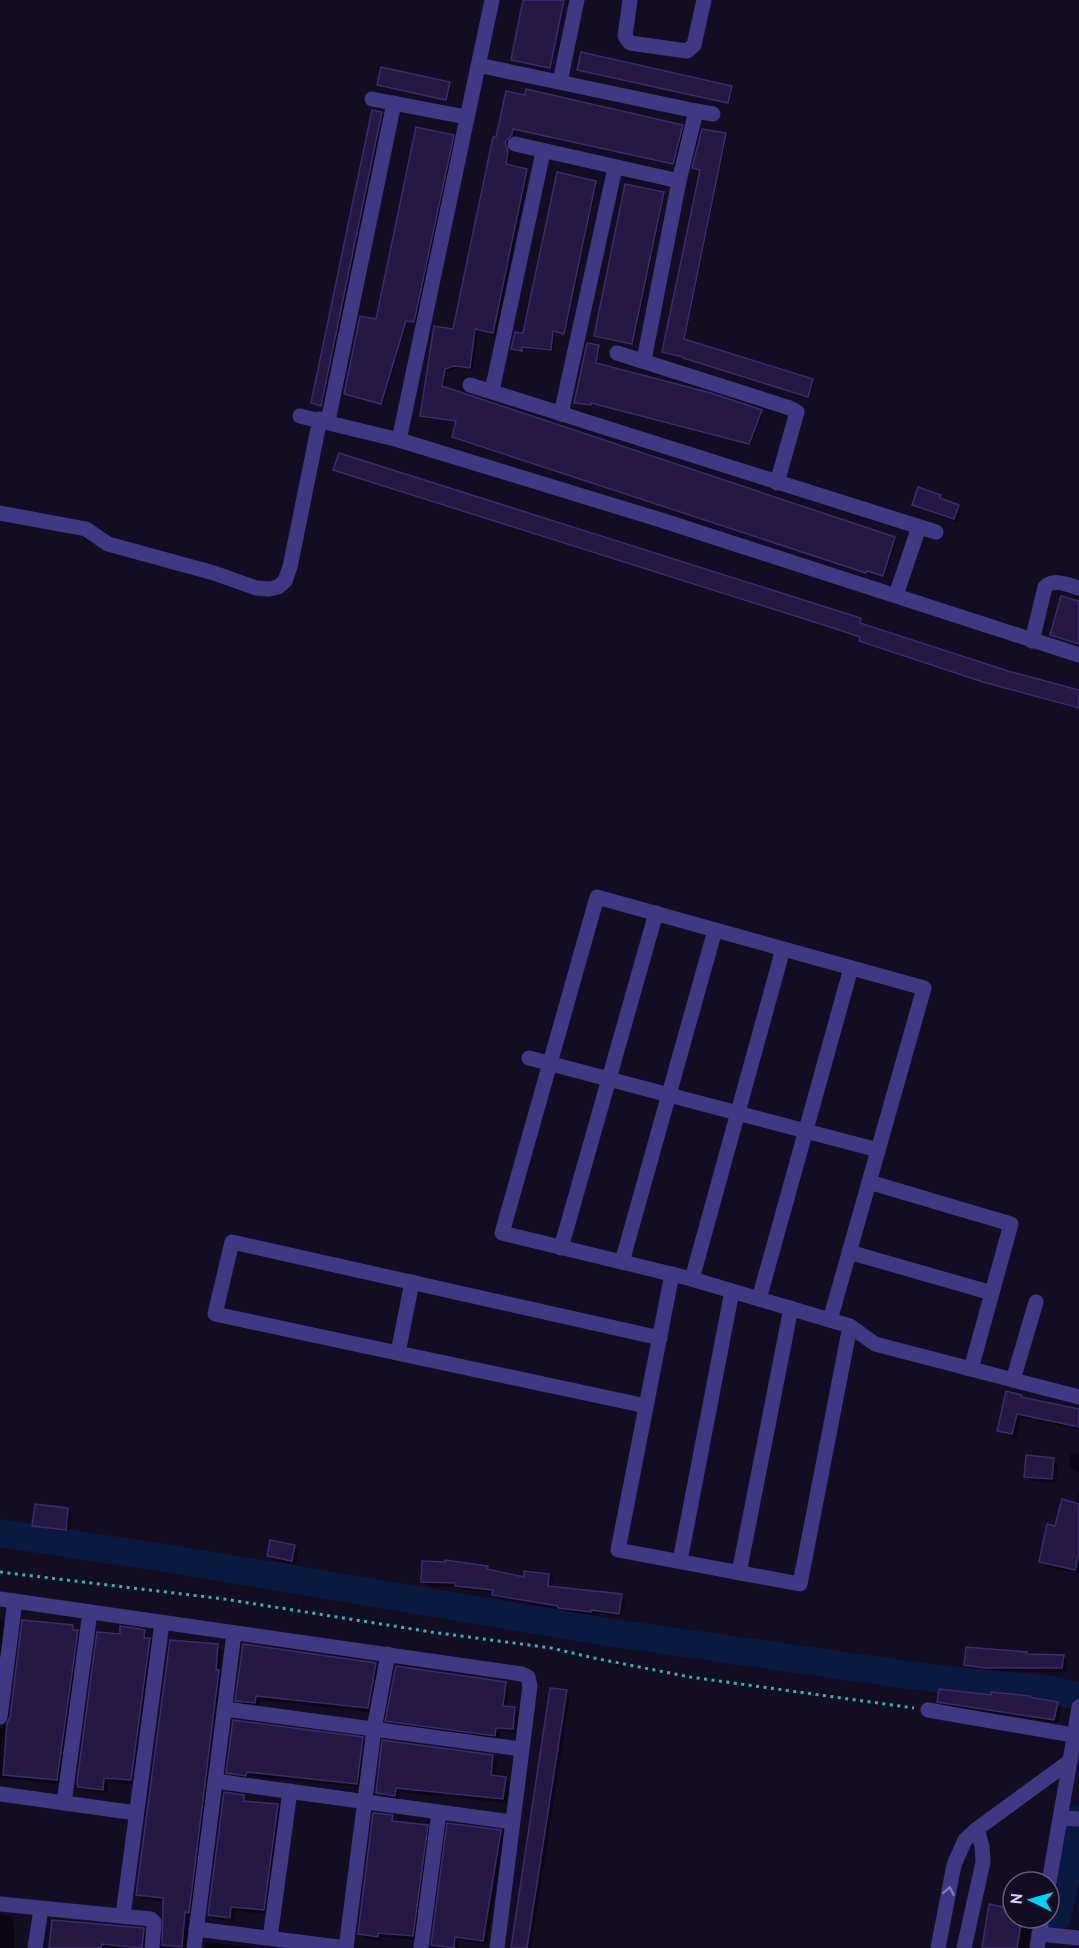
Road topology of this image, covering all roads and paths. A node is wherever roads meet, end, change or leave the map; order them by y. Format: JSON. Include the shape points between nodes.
{"nodes":[{"id":1,"x":492,"y":0,"type":"edge"},
{"id":2,"x":577,"y":0,"type":"edge"},
{"id":3,"x":630,"y":0,"type":"edge"},
{"id":4,"x":704,"y":0,"type":"edge"},
{"id":5,"x":478,"y":65,"type":"junction"},
{"id":6,"x":561,"y":82,"type":"junction"},
{"id":7,"x":372,"y":99,"type":"dead end"},
{"id":8,"x":394,"y":103,"type":"junction"},
{"id":9,"x":696,"y":111,"type":"junction"},
{"id":10,"x":713,"y":114,"type":"dead end"},
{"id":11,"x":466,"y":117,"type":"junction"},
{"id":12,"x":515,"y":144,"type":"dead end"},
{"id":13,"x":543,"y":152,"type":"junction"},
{"id":14,"x":615,"y":168,"type":"junction"},
{"id":15,"x":679,"y":181,"type":"junction"},
{"id":16,"x":618,"y":353,"type":"dead end"},
{"id":17,"x":644,"y":360,"type":"junction"},
{"id":18,"x":470,"y":385,"type":"dead end"},
{"id":19,"x":492,"y":391,"type":"junction"},
{"id":20,"x":561,"y":414,"type":"junction"},
{"id":21,"x":300,"y":416,"type":"dead end"},
{"id":22,"x":324,"y":420,"type":"junction"},
{"id":23,"x":399,"y":440,"type":"junction"},
{"id":24,"x":777,"y":483,"type":"junction"},
{"id":25,"x":0,"y":513,"type":"edge"},
{"id":26,"x":919,"y":527,"type":"junction"},
{"id":27,"x":936,"y":532,"type":"dead end"},
{"id":28,"x":1079,"y":588,"type":"edge"},
{"id":29,"x":896,"y":595,"type":"junction"},
{"id":30,"x":1032,"y":641,"type":"junction"},
{"id":31,"x":1079,"y":655,"type":"edge"},
{"id":32,"x":656,"y":913,"type":"junction"},
{"id":33,"x":715,"y":930,"type":"junction"},
{"id":34,"x":783,"y":949,"type":"junction"},
{"id":35,"x":851,"y":968,"type":"junction"},
{"id":36,"x":529,"y":1058,"type":"dead end"},
{"id":37,"x":550,"y":1063,"type":"junction"},
{"id":38,"x":609,"y":1078,"type":"junction"},
{"id":39,"x":669,"y":1094,"type":"junction"},
{"id":40,"x":738,"y":1113,"type":"junction"},
{"id":41,"x":806,"y":1131,"type":"junction"},
{"id":42,"x":878,"y":1150,"type":"junction"},
{"id":43,"x":869,"y":1182,"type":"junction"},
{"id":44,"x":561,"y":1248,"type":"junction"},
{"id":45,"x":849,"y":1252,"type":"junction"},
{"id":46,"x":622,"y":1262,"type":"junction"},
{"id":47,"x":672,"y":1274,"type":"junction"},
{"id":48,"x":692,"y":1279,"type":"junction"},
{"id":49,"x":412,"y":1282,"type":"junction"},
{"id":50,"x":732,"y":1291,"type":"junction"},
{"id":51,"x":992,"y":1293,"type":"junction"},
{"id":52,"x":759,"y":1299,"type":"junction"},
{"id":53,"x":1036,"y":1302,"type":"dead end"},
{"id":54,"x":791,"y":1308,"type":"junction"},
{"id":55,"x":830,"y":1320,"type":"junction"},
{"id":56,"x":850,"y":1326,"type":"junction"},
{"id":57,"x":660,"y":1338,"type":"junction"},
{"id":58,"x":398,"y":1353,"type":"junction"},
{"id":59,"x":970,"y":1369,"type":"junction"},
{"id":60,"x":1014,"y":1380,"type":"junction"},
{"id":61,"x":1079,"y":1397,"type":"edge"},
{"id":62,"x":646,"y":1406,"type":"junction"},
{"id":63,"x":680,"y":1562,"type":"junction"},
{"id":64,"x":0,"y":1572,"type":"edge"},
{"id":65,"x":739,"y":1572,"type":"junction"},
{"id":66,"x":7,"y":1600,"type":"edge"},
{"id":67,"x":90,"y":1612,"type":"junction"},
{"id":68,"x":162,"y":1623,"type":"junction"},
{"id":69,"x":234,"y":1633,"type":"junction"},
{"id":70,"x":388,"y":1654,"type":"junction"},
{"id":71,"x":1079,"y":1707,"type":"edge"},
{"id":72,"x":225,"y":1709,"type":"junction"},
{"id":73,"x":928,"y":1710,"type":"joint"},
{"id":74,"x":0,"y":1717,"type":"edge"},
{"id":75,"x":374,"y":1729,"type":"junction"},
{"id":76,"x":1073,"y":1736,"type":"junction"},
{"id":77,"x":521,"y":1749,"type":"junction"},
{"id":78,"x":1070,"y":1761,"type":"junction"},
{"id":79,"x":215,"y":1781,"type":"junction"},
{"id":80,"x":290,"y":1791,"type":"junction"},
{"id":81,"x":0,"y":1794,"type":"edge"},
{"id":82,"x":366,"y":1802,"type":"junction"},
{"id":83,"x":64,"y":1803,"type":"junction"},
{"id":84,"x":439,"y":1812,"type":"junction"},
{"id":85,"x":136,"y":1813,"type":"junction"},
{"id":86,"x":1061,"y":1818,"type":"junction"},
{"id":87,"x":1079,"y":1819,"type":"edge"},
{"id":88,"x":512,"y":1822,"type":"junction"},
{"id":89,"x":977,"y":1829,"type":"junction"},
{"id":90,"x":1051,"y":1870,"type":"edge"},
{"id":91,"x":0,"y":1904,"type":"edge"},
{"id":92,"x":40,"y":1909,"type":"junction"},
{"id":93,"x":123,"y":1915,"type":"junction"},
{"id":94,"x":196,"y":1929,"type":"junction"},
{"id":95,"x":1071,"y":1937,"type":"edge"},
{"id":96,"x":270,"y":1938,"type":"junction"},
{"id":97,"x":1038,"y":1941,"type":"edge"},
{"id":98,"x":304,"y":1945,"type":"edge"},
{"id":99,"x":36,"y":1948,"type":"edge"},
{"id":100,"x":152,"y":1948,"type":"edge"},
{"id":101,"x":194,"y":1948,"type":"edge"},
{"id":102,"x":346,"y":1948,"type":"edge"},
{"id":103,"x":421,"y":1948,"type":"edge"},
{"id":104,"x":497,"y":1948,"type":"edge"},
{"id":105,"x":938,"y":1948,"type":"edge"},
{"id":106,"x":964,"y":1948,"type":"edge"}],
"edges":[{"from":1,"to":5,"type":"street"},
{"from":2,"to":6,"type":"street"},
{"from":3,"to":4,"type":"street","via":[[625,27],[630,43],[687,51],[694,45]]},
{"from":5,"to":6,"type":"street"},
{"from":5,"to":11,"type":"street"},
{"from":6,"to":9,"type":"street"},
{"from":7,"to":8,"type":"street"},
{"from":8,"to":11,"type":"street"},
{"from":8,"to":22,"type":"street"},
{"from":9,"to":10,"type":"street"},
{"from":9,"to":15,"type":"street"},
{"from":11,"to":23,"type":"street"},
{"from":12,"to":13,"type":"street"},
{"from":13,"to":14,"type":"street"},
{"from":13,"to":19,"type":"street"},
{"from":14,"to":15,"type":"street"},
{"from":14,"to":20,"type":"street"},
{"from":15,"to":17,"type":"street"},
{"from":16,"to":17,"type":"street"},
{"from":17,"to":24,"type":"street","via":[[797,412]]},
{"from":18,"to":19,"type":"street"},
{"from":19,"to":20,"type":"street"},
{"from":20,"to":24,"type":"street"},
{"from":21,"to":22,"type":"street"},
{"from":22,"to":23,"type":"street"},
{"from":22,"to":25,"type":"street","via":[[290,567],[278,588],[256,588],[108,544],[86,529]]},
{"from":23,"to":29,"type":"street"},
{"from":24,"to":26,"type":"street"},
{"from":26,"to":27,"type":"street"},
{"from":26,"to":29,"type":"street"},
{"from":28,"to":30,"type":"street","via":[[1048,583]]},
{"from":29,"to":30,"type":"street"},
{"from":30,"to":31,"type":"street"},
{"from":32,"to":33,"type":"street"},
{"from":32,"to":37,"type":"street","via":[[597,897]]},
{"from":32,"to":38,"type":"street"},
{"from":33,"to":34,"type":"street"},
{"from":33,"to":39,"type":"street"},
{"from":34,"to":35,"type":"street"},
{"from":34,"to":40,"type":"street"},
{"from":35,"to":41,"type":"street"},
{"from":35,"to":42,"type":"street","via":[[924,988]]},
{"from":36,"to":37,"type":"street"},
{"from":37,"to":38,"type":"street"},
{"from":37,"to":44,"type":"street","via":[[502,1233]]},
{"from":38,"to":39,"type":"street"},
{"from":38,"to":44,"type":"street"},
{"from":39,"to":40,"type":"street"},
{"from":39,"to":46,"type":"street"},
{"from":40,"to":41,"type":"street"},
{"from":40,"to":48,"type":"street"},
{"from":41,"to":42,"type":"street"},
{"from":41,"to":52,"type":"street"},
{"from":42,"to":43,"type":"street"},
{"from":43,"to":45,"type":"street"},
{"from":43,"to":51,"type":"street","via":[[1011,1224]]},
{"from":44,"to":46,"type":"street"},
{"from":45,"to":51,"type":"street"},
{"from":45,"to":55,"type":"street"},
{"from":46,"to":47,"type":"street"},
{"from":47,"to":48,"type":"street"},
{"from":47,"to":57,"type":"street"},
{"from":48,"to":50,"type":"street"},
{"from":49,"to":57,"type":"street"},
{"from":49,"to":58,"type":"street"},
{"from":49,"to":58,"type":"street","via":[[232,1242],[215,1314]]},
{"from":50,"to":52,"type":"street"},
{"from":50,"to":63,"type":"street"},
{"from":51,"to":59,"type":"street"},
{"from":52,"to":54,"type":"street"},
{"from":53,"to":60,"type":"street"},
{"from":54,"to":55,"type":"street"},
{"from":54,"to":65,"type":"street"},
{"from":55,"to":56,"type":"street"},
{"from":56,"to":59,"type":"street","via":[[875,1344]]},
{"from":56,"to":65,"type":"street","via":[[800,1584]]},
{"from":57,"to":62,"type":"street"},
{"from":58,"to":62,"type":"street"},
{"from":59,"to":60,"type":"street"},
{"from":60,"to":61,"type":"street"},
{"from":62,"to":63,"type":"street","via":[[618,1550]]},
{"from":63,"to":65,"type":"street"},
{"from":64,"to":73,"type":"path","via":[[224,1599],[551,1648],[690,1677]]},
{"from":66,"to":67,"type":"street"},
{"from":66,"to":74,"type":"street"},
{"from":67,"to":68,"type":"street"},
{"from":67,"to":83,"type":"street"},
{"from":68,"to":69,"type":"street"},
{"from":68,"to":85,"type":"street"},
{"from":69,"to":70,"type":"street"},
{"from":69,"to":72,"type":"street"},
{"from":70,"to":75,"type":"street"},
{"from":70,"to":77,"type":"street","via":[[528,1677]]},
{"from":71,"to":76,"type":"street"},
{"from":72,"to":75,"type":"street"},
{"from":72,"to":79,"type":"street"},
{"from":73,"to":76,"type":"street"},
{"from":75,"to":77,"type":"street"},
{"from":75,"to":82,"type":"street"},
{"from":76,"to":78,"type":"street"},
{"from":77,"to":88,"type":"street"},
{"from":78,"to":86,"type":"street"},
{"from":78,"to":89,"type":"street"},
{"from":79,"to":80,"type":"street"},
{"from":79,"to":94,"type":"street"},
{"from":80,"to":82,"type":"street"},
{"from":80,"to":96,"type":"street"},
{"from":81,"to":83,"type":"street"},
{"from":82,"to":84,"type":"street"},
{"from":82,"to":102,"type":"street"},
{"from":83,"to":85,"type":"street"},
{"from":84,"to":88,"type":"street"},
{"from":84,"to":103,"type":"street"},
{"from":85,"to":93,"type":"street"},
{"from":86,"to":87,"type":"street"},
{"from":86,"to":90,"type":"street"},
{"from":88,"to":104,"type":"street"},
{"from":105,"to":89,"type":"street","one_way":true,"via":[[954,1865],[965,1839]]},
{"from":89,"to":106,"type":"street","via":[[983,1862]]},
{"from":91,"to":92,"type":"street"},
{"from":92,"to":93,"type":"street"},
{"from":92,"to":99,"type":"street"},
{"from":93,"to":100,"type":"street","via":[[153,1920]]},
{"from":94,"to":96,"type":"street"},
{"from":94,"to":101,"type":"street"},
{"from":95,"to":97,"type":"street"},
{"from":96,"to":98,"type":"street"},
{"from":98,"to":102,"type":"street"}]}
